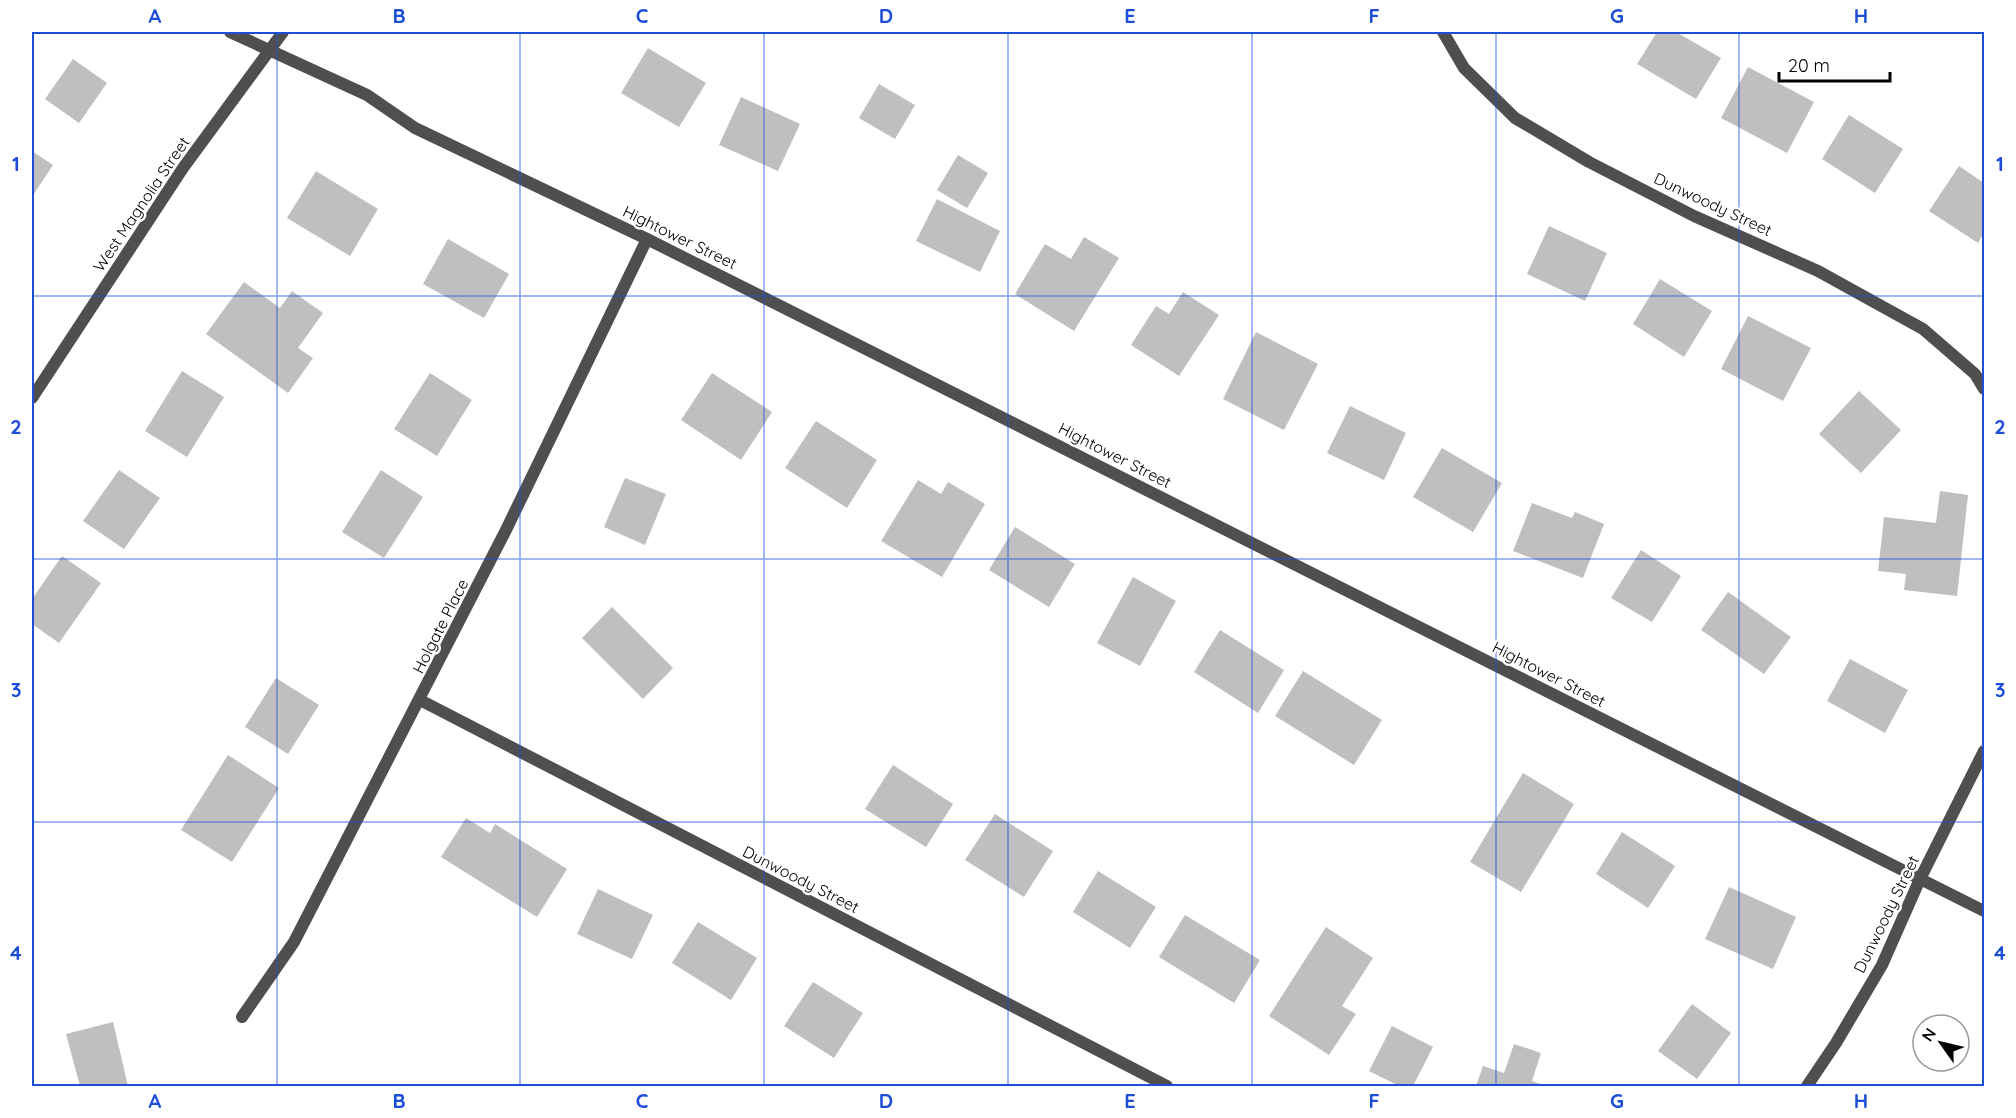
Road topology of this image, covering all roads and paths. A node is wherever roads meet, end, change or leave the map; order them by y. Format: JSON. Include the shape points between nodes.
{"nodes":[{"id":1,"x":230,"y":32,"type":"edge"},
{"id":2,"x":283,"y":32,"type":"edge"},
{"id":3,"x":1443,"y":32,"type":"edge"},
{"id":4,"x":270,"y":51,"type":"junction"},
{"id":5,"x":647,"y":239,"type":"junction"},
{"id":6,"x":1984,"y":389,"type":"edge"},
{"id":7,"x":32,"y":398,"type":"edge"},
{"id":8,"x":420,"y":700,"type":"junction"},
{"id":9,"x":1984,"y":752,"type":"edge"},
{"id":10,"x":1920,"y":879,"type":"junction"},
{"id":11,"x":1984,"y":911,"type":"edge"},
{"id":12,"x":242,"y":1017,"type":"dead end"},
{"id":13,"x":1167,"y":1086,"type":"edge"},
{"id":14,"x":1807,"y":1086,"type":"edge"}],
"edges":[{"from":1,"to":4,"type":"street","name":"Hightower Street"},
{"from":2,"to":4,"type":"street","name":"West Magnolia Street"},
{"from":3,"to":6,"type":"street","name":"Dunwoody Street","via":[[1464,69],[1515,118],[1589,162],[1694,216],[1818,271],[1923,329],[1975,374]]},
{"from":4,"to":5,"type":"street","name":"Hightower Street","via":[[367,95],[415,128]]},
{"from":4,"to":7,"type":"street","name":"West Magnolia Street","via":[[183,168]]},
{"from":5,"to":8,"type":"street","name":"Holgate Place"},
{"from":5,"to":10,"type":"street","name":"Hightower Street"},
{"from":8,"to":12,"type":"street","name":"Holgate Place","via":[[294,942]]},
{"from":8,"to":13,"type":"street","name":"Dunwoody Street"},
{"from":9,"to":10,"type":"street","name":"Dunwoody Street"},
{"from":10,"to":11,"type":"street","name":"Hightower Street"},
{"from":10,"to":14,"type":"street","name":"Dunwoody Street","via":[[1882,965]]}]}
